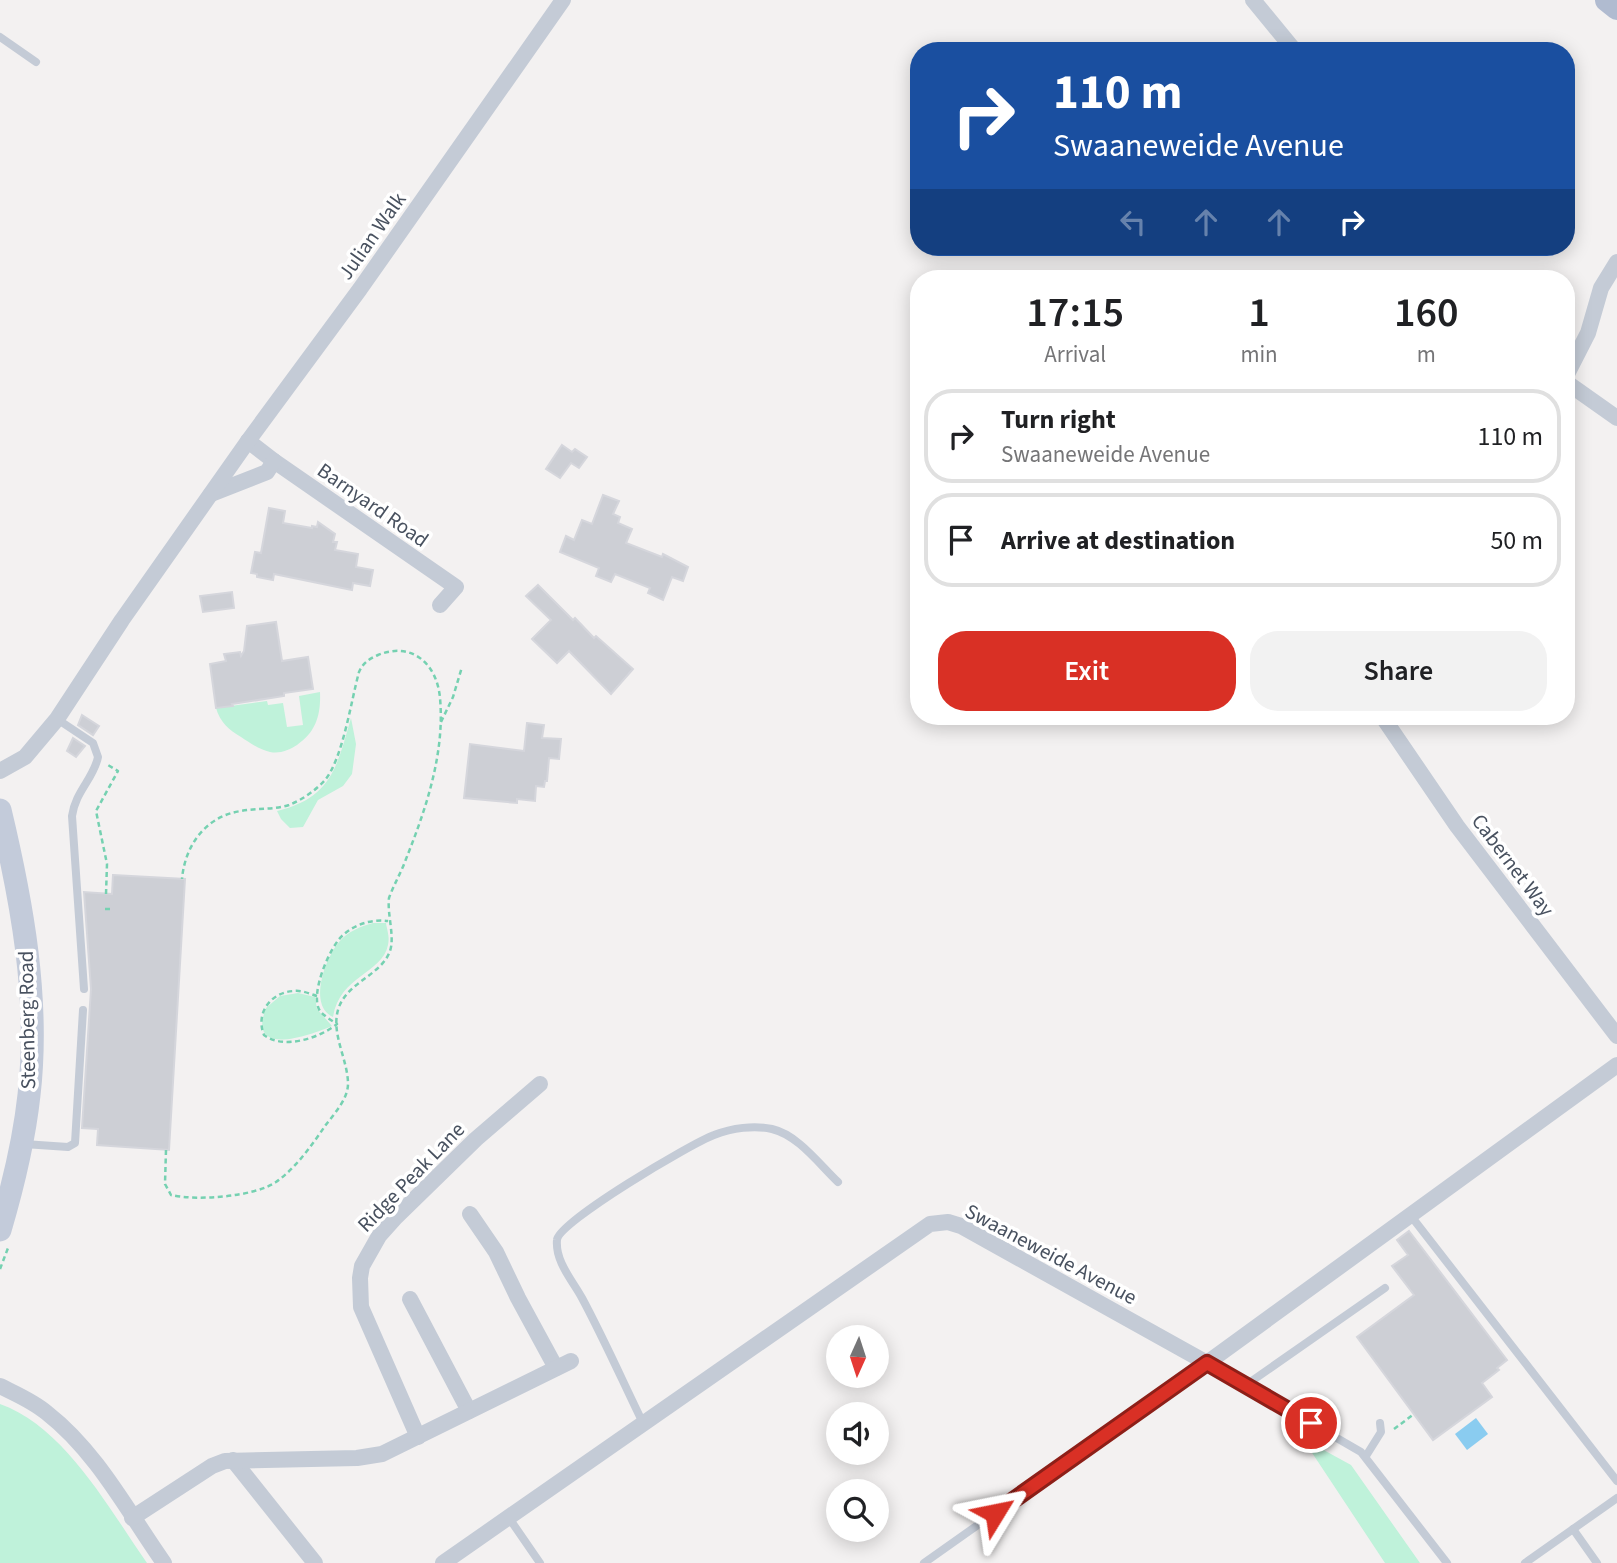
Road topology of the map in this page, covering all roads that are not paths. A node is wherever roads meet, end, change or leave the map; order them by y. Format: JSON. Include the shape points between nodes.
{"nodes":[{"id":1,"x":564,"y":0,"type":"edge"},
{"id":2,"x":1253,"y":0,"type":"edge"},
{"id":3,"x":1607,"y":0,"type":"edge"},
{"id":4,"x":1617,"y":8,"type":"edge"},
{"id":5,"x":0,"y":37,"type":"edge"},
{"id":6,"x":1288,"y":42,"type":"edge"},
{"id":7,"x":36,"y":62,"type":"dead end"},
{"id":8,"x":1617,"y":262,"type":"edge"},
{"id":9,"x":1575,"y":358,"type":"edge"},
{"id":10,"x":1575,"y":388,"type":"edge"},
{"id":11,"x":1617,"y":418,"type":"edge"},
{"id":12,"x":248,"y":441,"type":"junction"},
{"id":13,"x":274,"y":461,"type":"junction"},
{"id":14,"x":211,"y":494,"type":"junction"},
{"id":15,"x":440,"y":606,"type":"dead end"},
{"id":16,"x":57,"y":719,"type":"junction"},
{"id":17,"x":1388,"y":725,"type":"edge"},
{"id":18,"x":0,"y":771,"type":"edge"},
{"id":19,"x":0,"y":810,"type":"edge"},
{"id":20,"x":84,"y":989,"type":"dead end"},
{"id":21,"x":83,"y":1010,"type":"dead end"},
{"id":22,"x":1616,"y":1033,"type":"edge"},
{"id":23,"x":1617,"y":1065,"type":"edge"},
{"id":24,"x":540,"y":1084,"type":"dead end"},
{"id":25,"x":22,"y":1144,"type":"junction"},
{"id":26,"x":838,"y":1182,"type":"dead end"},
{"id":27,"x":470,"y":1214,"type":"dead end"},
{"id":28,"x":1412,"y":1216,"type":"junction"},
{"id":29,"x":0,"y":1230,"type":"edge"},
{"id":30,"x":1385,"y":1288,"type":"dead end"},
{"id":31,"x":410,"y":1298,"type":"dead end"},
{"id":32,"x":1207,"y":1363,"type":"junction"},
{"id":33,"x":1246,"y":1385,"type":"junction"},
{"id":34,"x":0,"y":1386,"type":"edge"},
{"id":35,"x":469,"y":1411,"type":"junction"},
{"id":36,"x":644,"y":1424,"type":"junction"},
{"id":37,"x":1380,"y":1428,"type":"road end"},
{"id":38,"x":418,"y":1437,"type":"junction"},
{"id":39,"x":1366,"y":1456,"type":"junction"},
{"id":40,"x":233,"y":1460,"type":"junction"},
{"id":41,"x":1617,"y":1481,"type":"edge"},
{"id":42,"x":1617,"y":1498,"type":"edge"},
{"id":43,"x":132,"y":1518,"type":"junction"},
{"id":44,"x":509,"y":1518,"type":"junction"},
{"id":45,"x":1573,"y":1529,"type":"junction"},
{"id":46,"x":930,"y":1561,"type":"edge"},
{"id":47,"x":164,"y":1563,"type":"edge"},
{"id":48,"x":315,"y":1563,"type":"edge"},
{"id":49,"x":443,"y":1563,"type":"edge"},
{"id":50,"x":540,"y":1563,"type":"edge"},
{"id":51,"x":1447,"y":1563,"type":"edge"},
{"id":52,"x":1525,"y":1563,"type":"edge"},
{"id":53,"x":1597,"y":1563,"type":"edge"}],
"edges":[{"from":1,"to":12,"type":"street","name":"Julian Walk"},
{"from":2,"to":6,"type":"street"},
{"from":3,"to":4,"type":"main road"},
{"from":5,"to":7,"type":"lane"},
{"from":8,"to":9,"type":"street","via":[[1601,288]]},
{"from":10,"to":11,"type":"street"},
{"from":12,"to":13,"type":"street","name":"Barnyard Road"},
{"from":12,"to":14,"type":"street","name":"Julian Walk"},
{"from":13,"to":14,"type":"street","via":[[267,472]]},
{"from":13,"to":15,"type":"street","name":"Barnyard Road","via":[[456,587]]},
{"from":14,"to":16,"type":"street","name":"Julian Walk"},
{"from":16,"to":18,"type":"street","name":"Julian Walk","via":[[25,757]]},
{"from":16,"to":20,"type":"lane","via":[[93,743],[98,757],[77,795],[72,816]]},
{"from":17,"to":22,"type":"street","name":"Cabernet Way","via":[[1457,826]]},
{"from":19,"to":25,"type":"main road","name":"Steenberg Road","via":[[15,872],[29,980],[30,1092]]},
{"from":21,"to":25,"type":"lane","via":[[75,1143],[68,1147]]},
{"from":23,"to":28,"type":"street"},
{"from":24,"to":38,"type":"street","name":"Ridge Peak Lane","via":[[396,1217],[362,1266],[361,1307]]},
{"from":25,"to":29,"type":"main road","name":"Steenberg Road"},
{"from":26,"to":36,"type":"lane","via":[[789,1136],[772,1129],[743,1127],[714,1135],[649,1169],[559,1233],[556,1239],[562,1264]]},
{"from":27,"to":35,"type":"street","via":[[563,1365]]},
{"from":28,"to":32,"type":"street"},
{"from":28,"to":41,"type":"lane"},
{"from":30,"to":33,"type":"lane"},
{"from":31,"to":35,"type":"street"},
{"from":32,"to":33,"type":"lane","name":"Swaaneweide Avenue"},
{"from":32,"to":36,"type":"street","name":"Swaaneweide Avenue","via":[[961,1226],[938,1222],[923,1228]]},
{"from":32,"to":46,"type":"lane"},
{"from":33,"to":39,"type":"lane","name":"Swaaneweide Avenue"},
{"from":34,"to":43,"type":"street","via":[[45,1410],[75,1438]]},
{"from":35,"to":38,"type":"street"},
{"from":36,"to":44,"type":"street","name":"Swaaneweide Avenue"},
{"from":37,"to":39,"type":"lane"},
{"from":38,"to":40,"type":"street","via":[[368,1457]]},
{"from":39,"to":51,"type":"lane","name":"Swaaneweide Avenue"},
{"from":40,"to":43,"type":"street","via":[[212,1466]]},
{"from":40,"to":48,"type":"street"},
{"from":42,"to":45,"type":"lane"},
{"from":43,"to":47,"type":"street"},
{"from":44,"to":49,"type":"street","name":"Swaaneweide Avenue"},
{"from":44,"to":50,"type":"lane"},
{"from":45,"to":52,"type":"lane"},
{"from":45,"to":53,"type":"lane"}]}
